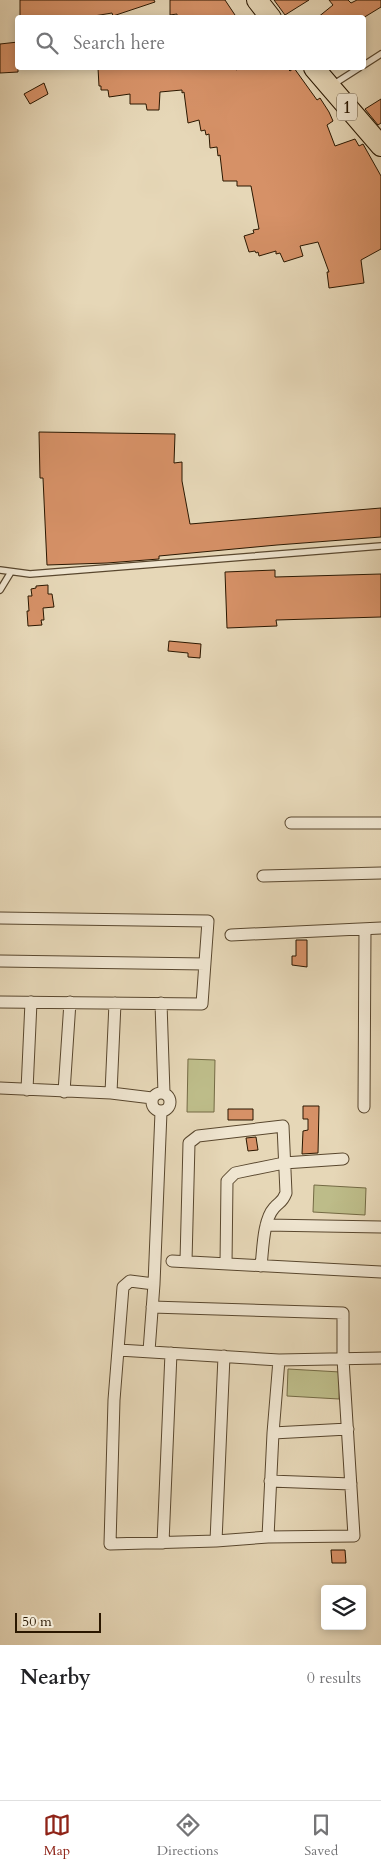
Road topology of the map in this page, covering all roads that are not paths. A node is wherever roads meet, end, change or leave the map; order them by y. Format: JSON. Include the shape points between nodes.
{"nodes":[{"id":1,"x":257,"y":0,"type":"edge"},
{"id":2,"x":269,"y":15,"type":"edge"},
{"id":3,"x":381,"y":54,"type":"edge"},
{"id":4,"x":366,"y":64,"type":"edge"},
{"id":5,"x":316,"y":70,"type":"edge"},
{"id":6,"x":356,"y":70,"type":"edge"},
{"id":7,"x":329,"y":86,"type":"junction"},
{"id":8,"x":381,"y":146,"type":"edge"},
{"id":9,"x":381,"y":546,"type":"edge"},
{"id":10,"x":0,"y":570,"type":"edge"},
{"id":11,"x":11,"y":572,"type":"junction"},
{"id":12,"x":0,"y":590,"type":"edge"},
{"id":13,"x":291,"y":823,"type":"dead end"},
{"id":14,"x":381,"y":823,"type":"edge"},
{"id":15,"x":381,"y":873,"type":"edge"},
{"id":16,"x":263,"y":876,"type":"dead end"},
{"id":17,"x":0,"y":918,"type":"edge"},
{"id":18,"x":381,"y":928,"type":"edge"},
{"id":19,"x":365,"y":929,"type":"junction"},
{"id":20,"x":230,"y":935,"type":"dead end"},
{"id":21,"x":0,"y":961,"type":"edge"},
{"id":22,"x":205,"y":964,"type":"junction"},
{"id":23,"x":0,"y":1002,"type":"edge"},
{"id":24,"x":31,"y":1002,"type":"junction"},
{"id":25,"x":70,"y":1002,"type":"junction"},
{"id":26,"x":115,"y":1003,"type":"junction"},
{"id":27,"x":161,"y":1003,"type":"junction"},
{"id":28,"x":0,"y":1088,"type":"edge"},
{"id":29,"x":27,"y":1090,"type":"junction"},
{"id":30,"x":64,"y":1092,"type":"junction"},
{"id":31,"x":111,"y":1093,"type":"junction"},
{"id":32,"x":164,"y":1093,"type":"junction"},
{"id":33,"x":152,"y":1098,"type":"junction"},
{"id":34,"x":364,"y":1107,"type":"dead end"},
{"id":35,"x":161,"y":1112,"type":"junction"},
{"id":36,"x":343,"y":1159,"type":"dead end"},
{"id":37,"x":284,"y":1163,"type":"junction"},
{"id":38,"x":266,"y":1225,"type":"junction"},
{"id":39,"x":381,"y":1227,"type":"edge"},
{"id":40,"x":172,"y":1261,"type":"dead end"},
{"id":41,"x":186,"y":1261,"type":"junction"},
{"id":42,"x":226,"y":1264,"type":"junction"},
{"id":43,"x":261,"y":1266,"type":"junction"},
{"id":44,"x":381,"y":1272,"type":"edge"},
{"id":45,"x":154,"y":1284,"type":"junction"},
{"id":46,"x":152,"y":1307,"type":"junction"},
{"id":47,"x":119,"y":1350,"type":"junction"},
{"id":48,"x":149,"y":1351,"type":"junction"},
{"id":49,"x":171,"y":1352,"type":"junction"},
{"id":50,"x":224,"y":1356,"type":"junction"},
{"id":51,"x":381,"y":1358,"type":"edge"},
{"id":52,"x":344,"y":1359,"type":"junction"},
{"id":53,"x":280,"y":1360,"type":"junction"},
{"id":54,"x":348,"y":1429,"type":"junction"},
{"id":55,"x":273,"y":1433,"type":"junction"},
{"id":56,"x":270,"y":1481,"type":"junction"},
{"id":57,"x":351,"y":1484,"type":"junction"},
{"id":58,"x":268,"y":1537,"type":"junction"},
{"id":59,"x":216,"y":1541,"type":"junction"},
{"id":60,"x":163,"y":1543,"type":"junction"}],
"edges":[{"from":1,"to":2,"type":"highway"},
{"from":3,"to":4,"type":"lane"},
{"from":5,"to":7,"type":"highway","number":"1"},
{"from":6,"to":7,"type":"lane"},
{"from":7,"to":8,"type":"highway","number":"1"},
{"from":9,"to":11,"type":"lane","via":[[30,574]]},
{"from":10,"to":11,"type":"lane"},
{"from":11,"to":12,"type":"lane"},
{"from":13,"to":14,"type":"street"},
{"from":15,"to":16,"type":"street"},
{"from":17,"to":22,"type":"street","via":[[208,921]]},
{"from":18,"to":19,"type":"street"},
{"from":19,"to":20,"type":"street"},
{"from":19,"to":34,"type":"street"},
{"from":21,"to":22,"type":"street"},
{"from":22,"to":27,"type":"street","via":[[202,1004]]},
{"from":23,"to":24,"type":"street"},
{"from":24,"to":25,"type":"street"},
{"from":24,"to":29,"type":"street"},
{"from":25,"to":26,"type":"street"},
{"from":25,"to":30,"type":"street"},
{"from":26,"to":27,"type":"street"},
{"from":26,"to":31,"type":"street"},
{"from":27,"to":32,"type":"street"},
{"from":28,"to":29,"type":"street"},
{"from":29,"to":30,"type":"street"},
{"from":30,"to":31,"type":"street"},
{"from":31,"to":33,"type":"street"},
{"from":32,"to":33,"type":"street","via":[[157,1093]]},
{"from":32,"to":35,"type":"street","via":[[171,1104]]},
{"from":33,"to":35,"type":"street","via":[[151,1104]]},
{"from":35,"to":45,"type":"street"},
{"from":36,"to":37,"type":"street"},
{"from":37,"to":38,"type":"street","via":[[286,1193]]},
{"from":37,"to":41,"type":"street","via":[[283,1126],[198,1136],[189,1143]]},
{"from":37,"to":42,"type":"street","via":[[235,1173],[227,1181]]},
{"from":38,"to":39,"type":"street"},
{"from":38,"to":43,"type":"street"},
{"from":40,"to":41,"type":"street"},
{"from":41,"to":42,"type":"street"},
{"from":42,"to":43,"type":"street"},
{"from":43,"to":44,"type":"street"},
{"from":45,"to":46,"type":"street"},
{"from":45,"to":47,"type":"street","via":[[130,1281],[123,1287]]},
{"from":46,"to":48,"type":"street"},
{"from":46,"to":52,"type":"street","via":[[343,1313]]},
{"from":47,"to":48,"type":"street"},
{"from":47,"to":60,"type":"street","via":[[114,1400],[110,1544]]},
{"from":48,"to":49,"type":"street"},
{"from":49,"to":50,"type":"street"},
{"from":49,"to":60,"type":"street"},
{"from":50,"to":53,"type":"street"},
{"from":50,"to":59,"type":"street"},
{"from":51,"to":52,"type":"street"},
{"from":52,"to":53,"type":"street"},
{"from":52,"to":54,"type":"street"},
{"from":53,"to":55,"type":"street"},
{"from":54,"to":55,"type":"street"},
{"from":54,"to":57,"type":"street"},
{"from":55,"to":56,"type":"street"},
{"from":56,"to":57,"type":"street"},
{"from":56,"to":58,"type":"street"},
{"from":57,"to":58,"type":"street","via":[[354,1536]]},
{"from":58,"to":59,"type":"street"},
{"from":59,"to":60,"type":"street"}]}
